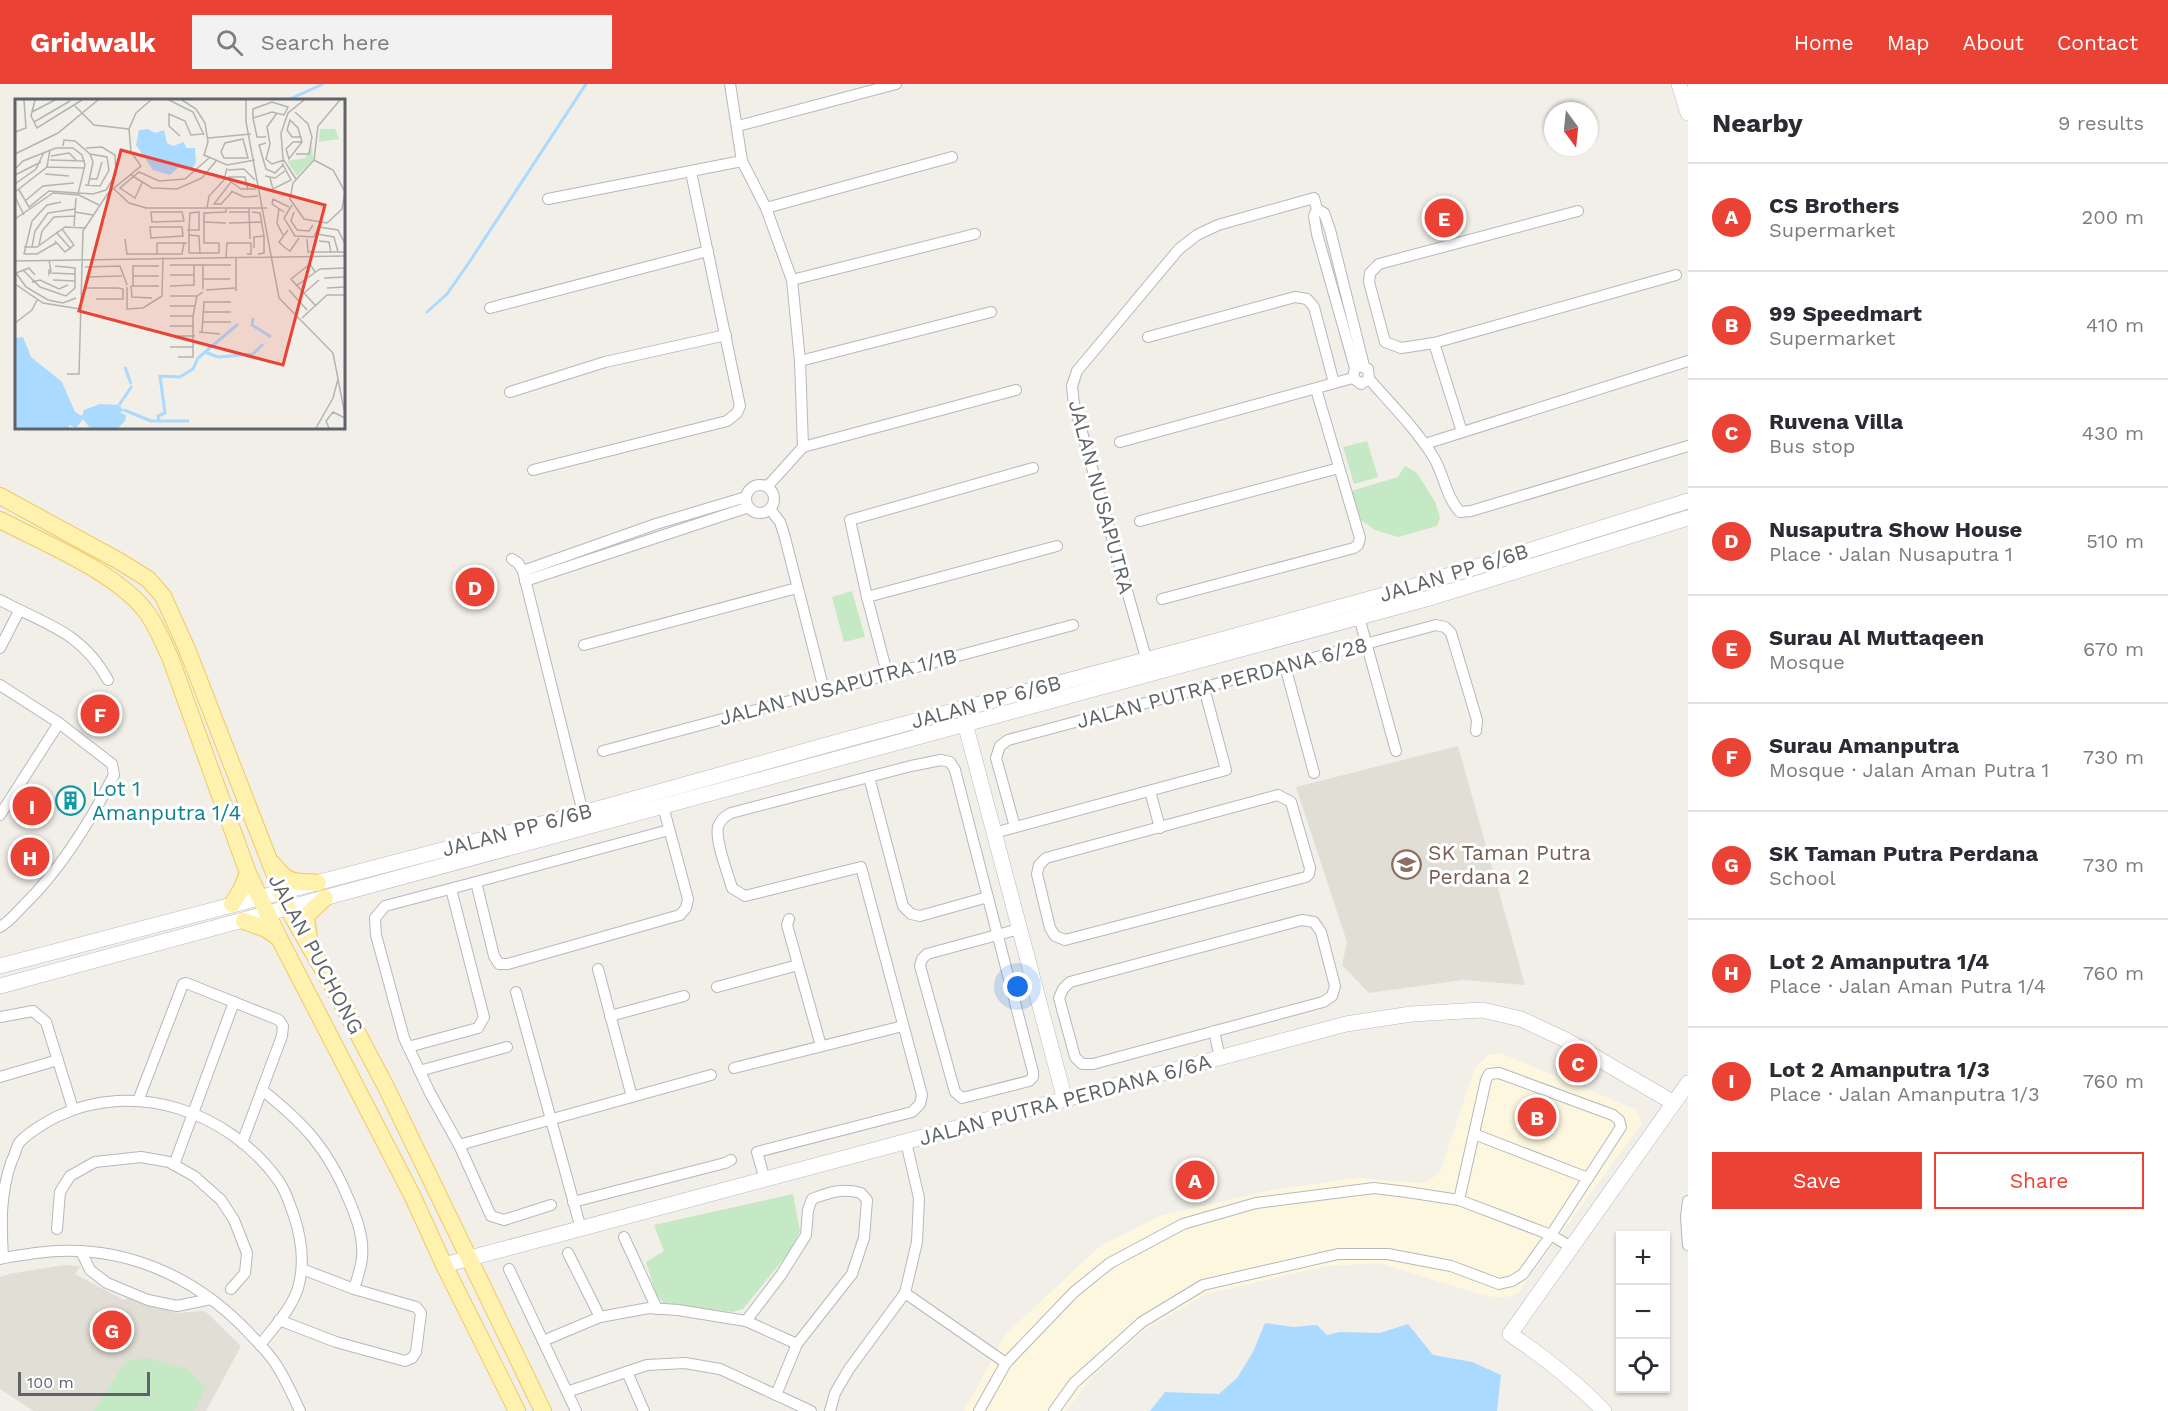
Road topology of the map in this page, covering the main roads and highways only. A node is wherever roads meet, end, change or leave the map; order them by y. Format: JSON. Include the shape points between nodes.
{"nodes":[{"id":1,"x":0,"y":496,"type":"edge"},
{"id":2,"x":0,"y":520,"type":"edge"},
{"id":3,"x":266,"y":854,"type":"junction"},
{"id":4,"x":248,"y":873,"type":"junction"},
{"id":5,"x":232,"y":904,"type":"road end"},
{"id":6,"x":244,"y":921,"type":"road end"},
{"id":7,"x":279,"y":938,"type":"junction"},
{"id":8,"x":311,"y":949,"type":"junction"},
{"id":9,"x":516,"y":1411,"type":"edge"},
{"id":10,"x":543,"y":1411,"type":"edge"}],
"edges":[{"from":1,"to":3,"type":"main road","name":"JALAN PUCHONG","via":[[119,561],[148,579],[163,596]]},
{"from":2,"to":4,"type":"main road","name":"JALAN PUCHONG","via":[[108,577],[144,609],[170,657]]},
{"from":3,"to":8,"type":"main road","name":"JALAN PUCHONG","via":[[288,909]]},
{"from":3,"to":8,"type":"main road","via":[[283,877],[322,890],[306,916]]},
{"from":4,"to":5,"type":"main road"},
{"from":4,"to":7,"type":"main road","name":"JALAN PUCHONG"},
{"from":6,"to":7,"type":"main road"},
{"from":7,"to":9,"type":"main road","name":"JALAN PUCHONG","via":[[412,1195]]},
{"from":8,"to":10,"type":"main road","name":"JALAN PUCHONG","via":[[386,1087]]}]}
